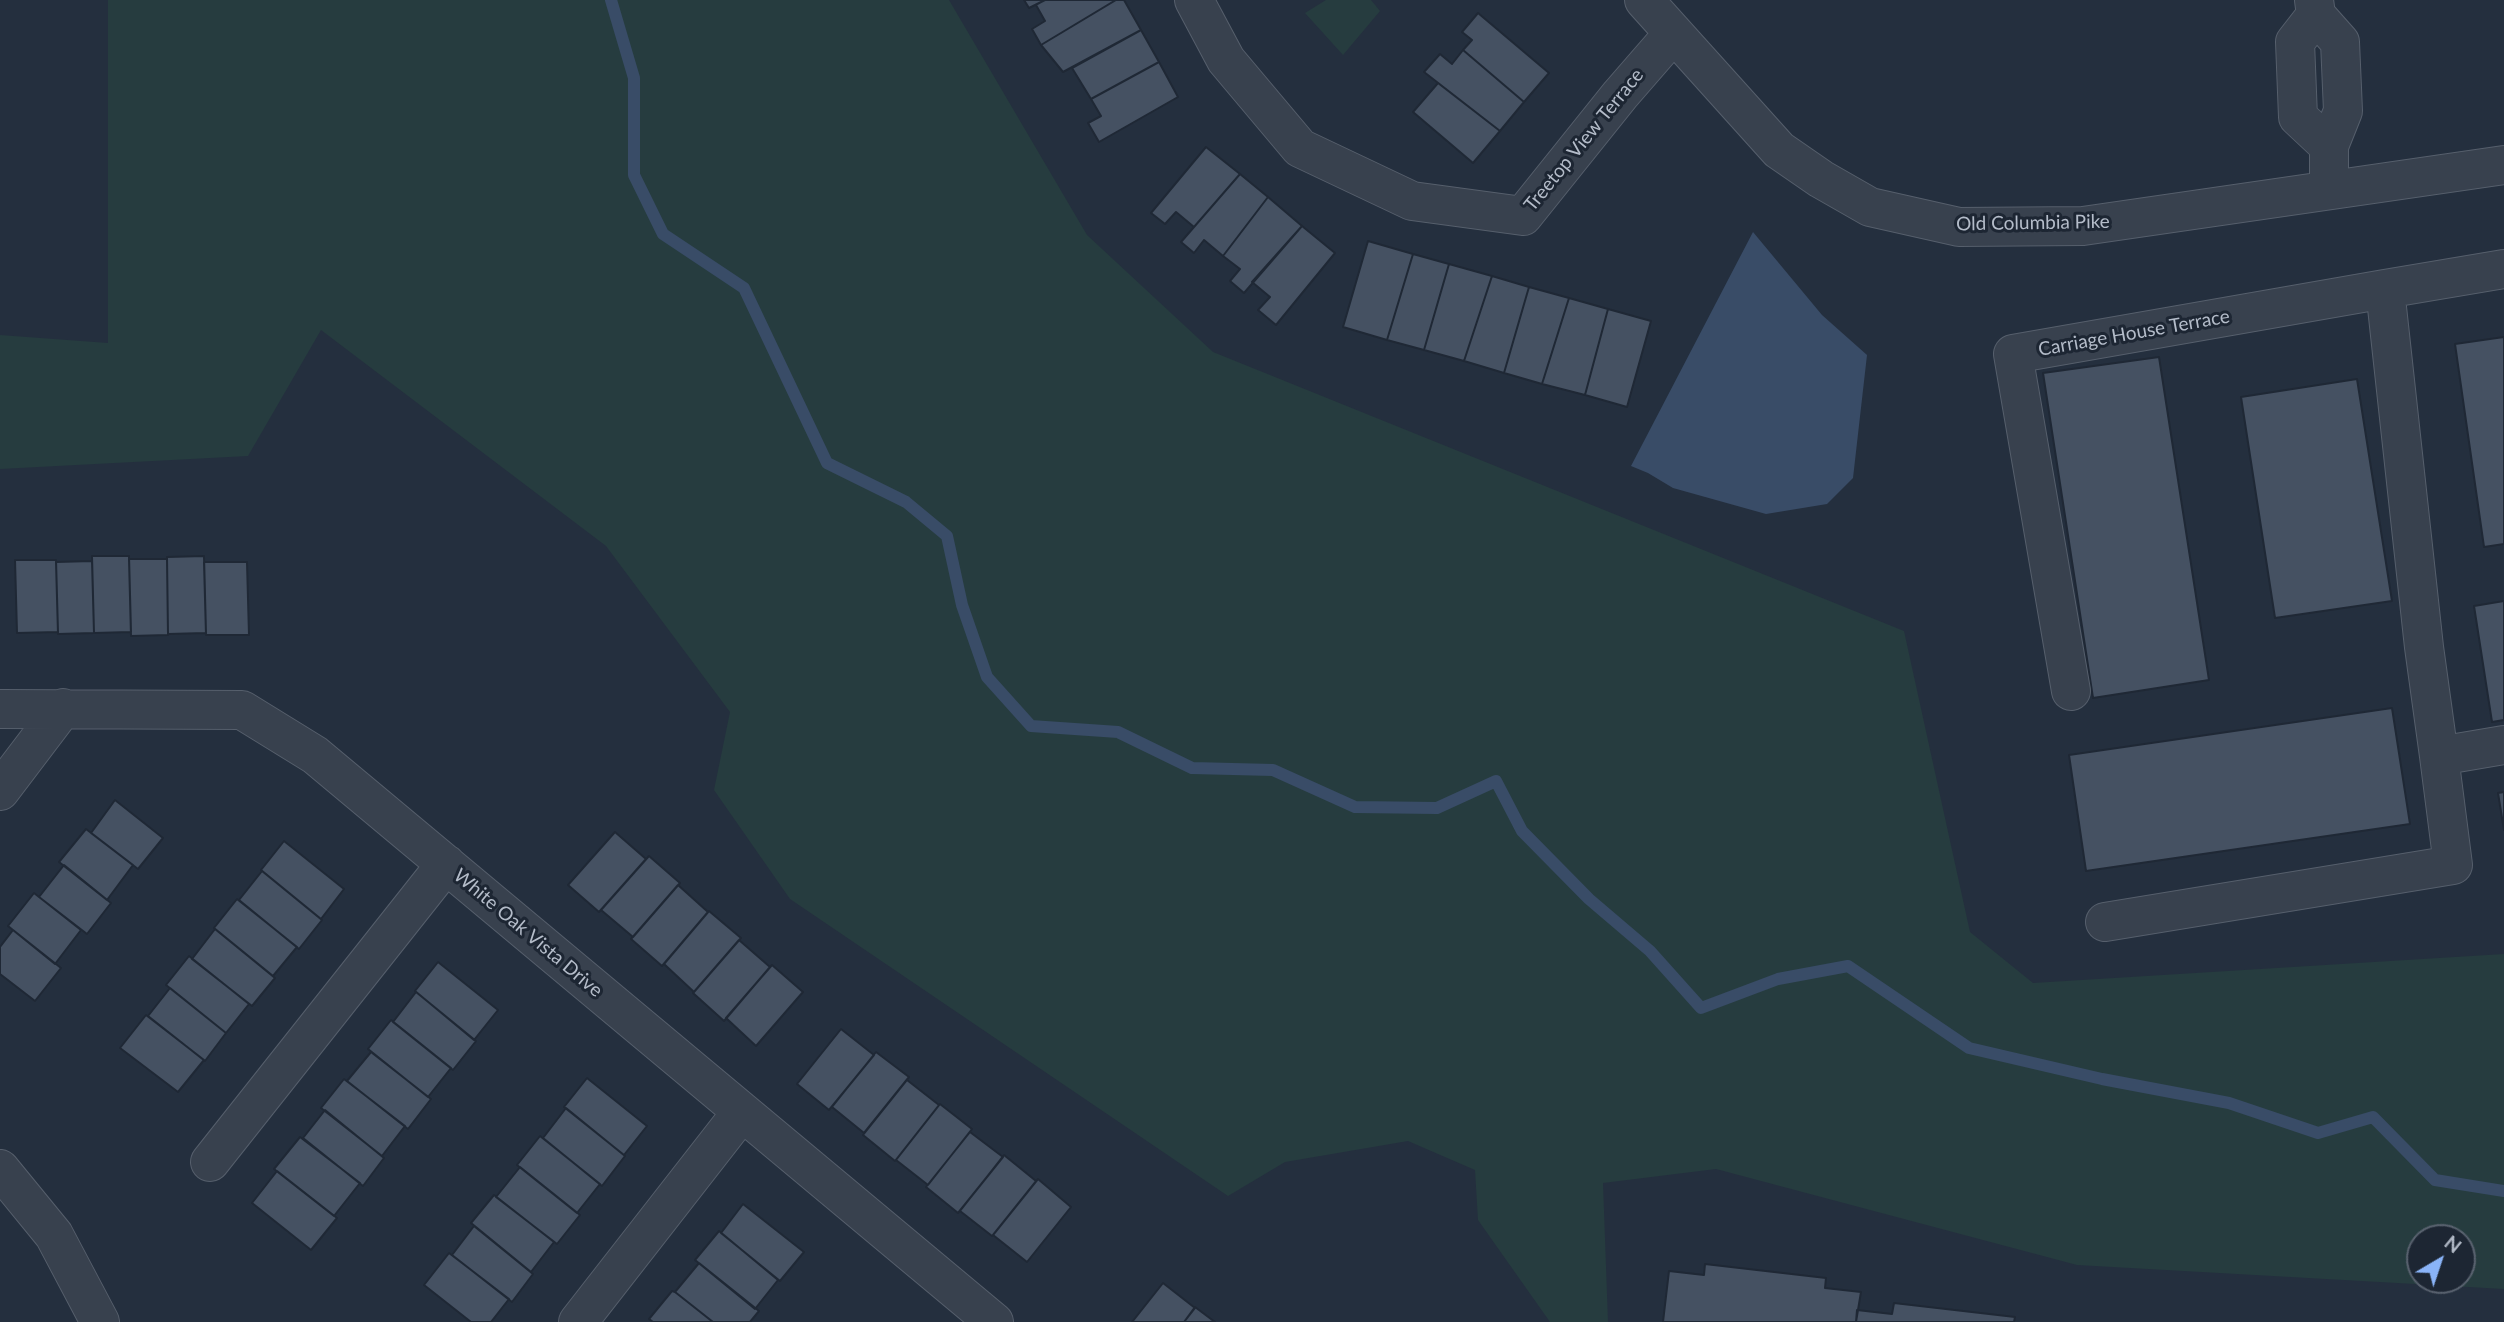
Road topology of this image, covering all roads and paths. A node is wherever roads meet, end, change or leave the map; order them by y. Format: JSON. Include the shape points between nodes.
{"nodes":[{"id":1,"x":1194,"y":0,"type":"edge"},
{"id":2,"x":1644,"y":0,"type":"edge"},
{"id":3,"x":2315,"y":8,"type":"edge"},
{"id":4,"x":1673,"y":34,"type":"junction"},
{"id":5,"x":2504,"y":166,"type":"edge"},
{"id":6,"x":2329,"y":190,"type":"junction"},
{"id":7,"x":2504,"y":269,"type":"edge"},
{"id":8,"x":2385,"y":289,"type":"junction"},
{"id":9,"x":2071,"y":691,"type":"dead end"},
{"id":10,"x":63,"y":708,"type":"junction"},
{"id":11,"x":0,"y":709,"type":"edge"},
{"id":12,"x":2504,"y":745,"type":"edge"},
{"id":13,"x":2439,"y":756,"type":"junction"},
{"id":14,"x":0,"y":791,"type":"edge"},
{"id":15,"x":446,"y":864,"type":"junction"},
{"id":16,"x":2105,"y":922,"type":"dead end"},
{"id":17,"x":741,"y":1113,"type":"junction"},
{"id":18,"x":210,"y":1162,"type":"dead end"},
{"id":19,"x":0,"y":1169,"type":"edge"},
{"id":20,"x":100,"y":1322,"type":"edge"},
{"id":21,"x":578,"y":1322,"type":"edge"},
{"id":22,"x":993,"y":1322,"type":"edge"}],
"edges":[{"from":1,"to":4,"type":"street","name":"Treetop View Terrace","via":[[1226,60],[1300,148],[1412,201],[1523,216]]},
{"from":2,"to":4,"type":"street","name":"Old Columbia Pike"},
{"from":3,"to":6,"type":"street","via":[[2295,42],[2298,117],[2329,146]]},
{"from":4,"to":6,"type":"street","name":"Old Columbia Pike","via":[[1779,150],[1870,207],[1959,227],[2083,226]]},
{"from":5,"to":6,"type":"street","name":"Old Columbia Pike"},
{"from":7,"to":8,"type":"street","name":"Carriage House Terrace"},
{"from":8,"to":9,"type":"street","name":"Carriage House Terrace","via":[[2013,354]]},
{"from":8,"to":13,"type":"street"},
{"from":10,"to":11,"type":"street","name":"White Oak Vista Drive"},
{"from":10,"to":14,"type":"street"},
{"from":10,"to":15,"type":"street","name":"White Oak Vista Drive","via":[[243,710],[315,755]]},
{"from":12,"to":13,"type":"street"},
{"from":13,"to":16,"type":"street","via":[[2453,865]]},
{"from":15,"to":17,"type":"street","name":"White Oak Vista Drive"},
{"from":15,"to":18,"type":"street"},
{"from":17,"to":21,"type":"street"},
{"from":17,"to":22,"type":"street","name":"White Oak Vista Drive"},
{"from":19,"to":20,"type":"street","via":[[54,1235]]}]}
